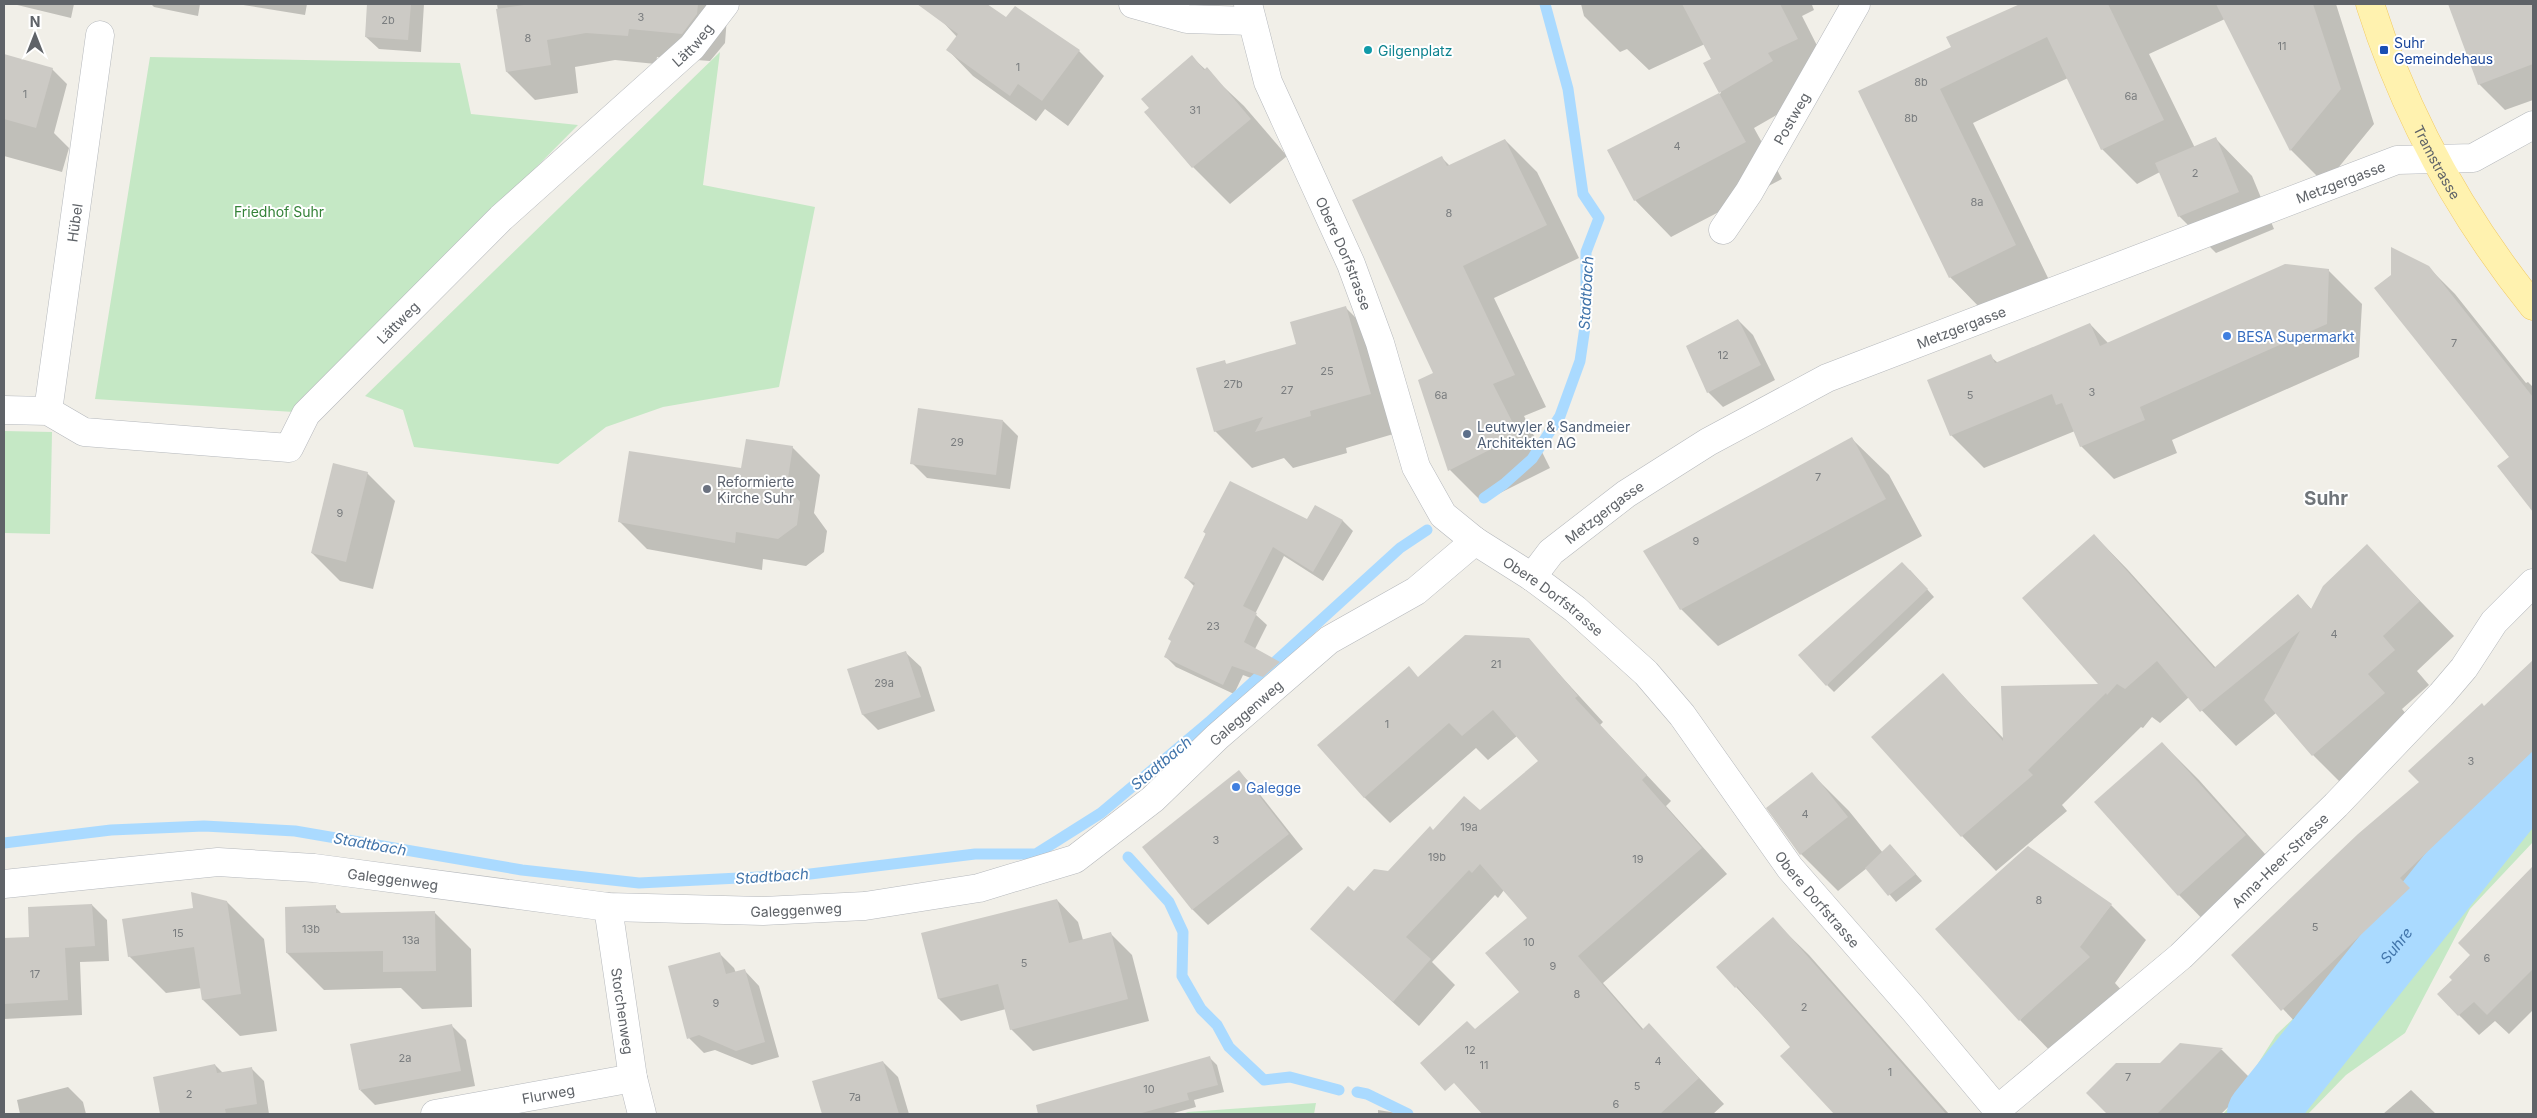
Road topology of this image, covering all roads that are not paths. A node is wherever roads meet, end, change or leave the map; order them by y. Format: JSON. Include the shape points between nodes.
{"nodes":[{"id":1,"x":725,"y":4,"type":"edge"},
{"id":2,"x":1133,"y":4,"type":"edge"},
{"id":3,"x":1856,"y":4,"type":"edge"},
{"id":4,"x":2370,"y":4,"type":"edge"},
{"id":5,"x":1250,"y":12,"type":"edge"},
{"id":6,"x":100,"y":34,"type":"dead end"},
{"id":7,"x":2533,"y":125,"type":"edge"},
{"id":8,"x":2434,"y":160,"type":"junction"},
{"id":9,"x":1723,"y":230,"type":"dead end"},
{"id":10,"x":2533,"y":306,"type":"edge"},
{"id":11,"x":4,"y":410,"type":"edge"},
{"id":12,"x":48,"y":411,"type":"junction"},
{"id":13,"x":1475,"y":541,"type":"junction"},
{"id":14,"x":1532,"y":577,"type":"junction"},
{"id":15,"x":2533,"y":583,"type":"edge"},
{"id":16,"x":4,"y":884,"type":"edge"},
{"id":17,"x":608,"y":907,"type":"junction"},
{"id":18,"x":633,"y":1078,"type":"junction"},
{"id":19,"x":2000,"y":1112,"type":"edge"},
{"id":20,"x":435,"y":1114,"type":"edge"},
{"id":21,"x":642,"y":1114,"type":"edge"}],
"edges":[{"from":1,"to":12,"type":"street","name":"Lättweg","via":[[692,47],[500,218],[306,414],[289,448],[84,432]]},
{"from":2,"to":5,"type":"street","via":[[1187,19]]},
{"from":3,"to":9,"type":"street","name":"Postweg","via":[[1749,192]]},
{"from":4,"to":8,"type":"main road","name":"Tramstrasse","via":[[2384,50]]},
{"from":5,"to":13,"type":"street","name":"Obere Dorfstrasse","via":[[1268,82],[1351,264],[1380,342],[1416,468],[1443,515]]},
{"from":6,"to":12,"type":"street","name":"Hübel"},
{"from":7,"to":8,"type":"street","name":"Metzgergasse","via":[[2473,158]]},
{"from":8,"to":10,"type":"main road","name":"Tramstrasse","via":[[2463,210]]},
{"from":8,"to":14,"type":"street","name":"Metzgergasse","via":[[2397,160],[1827,378],[1708,442],[1626,494],[1551,552]]},
{"from":11,"to":12,"type":"street","name":"Lättweg"},
{"from":13,"to":14,"type":"street","name":"Obere Dorfstrasse"},
{"from":13,"to":17,"type":"street","name":"Galeggenweg","via":[[1416,590],[1329,640],[1217,737],[1154,799],[1075,859],[978,888],[865,906],[763,911]]},
{"from":14,"to":19,"type":"street","name":"Obere Dorfstrasse","via":[[1581,614],[1646,673],[1682,715],[1790,868]]},
{"from":15,"to":19,"type":"street","name":"Anna-Heer-Strasse","via":[[2494,622],[2464,668],[2441,695],[2299,842],[2181,956]]},
{"from":16,"to":17,"type":"street","name":"Galeggenweg","via":[[218,862],[314,868]]},
{"from":17,"to":18,"type":"street","name":"Storchenweg"},
{"from":18,"to":20,"type":"street","name":"Flurweg"},
{"from":18,"to":21,"type":"street","name":"Storchenweg"}]}
